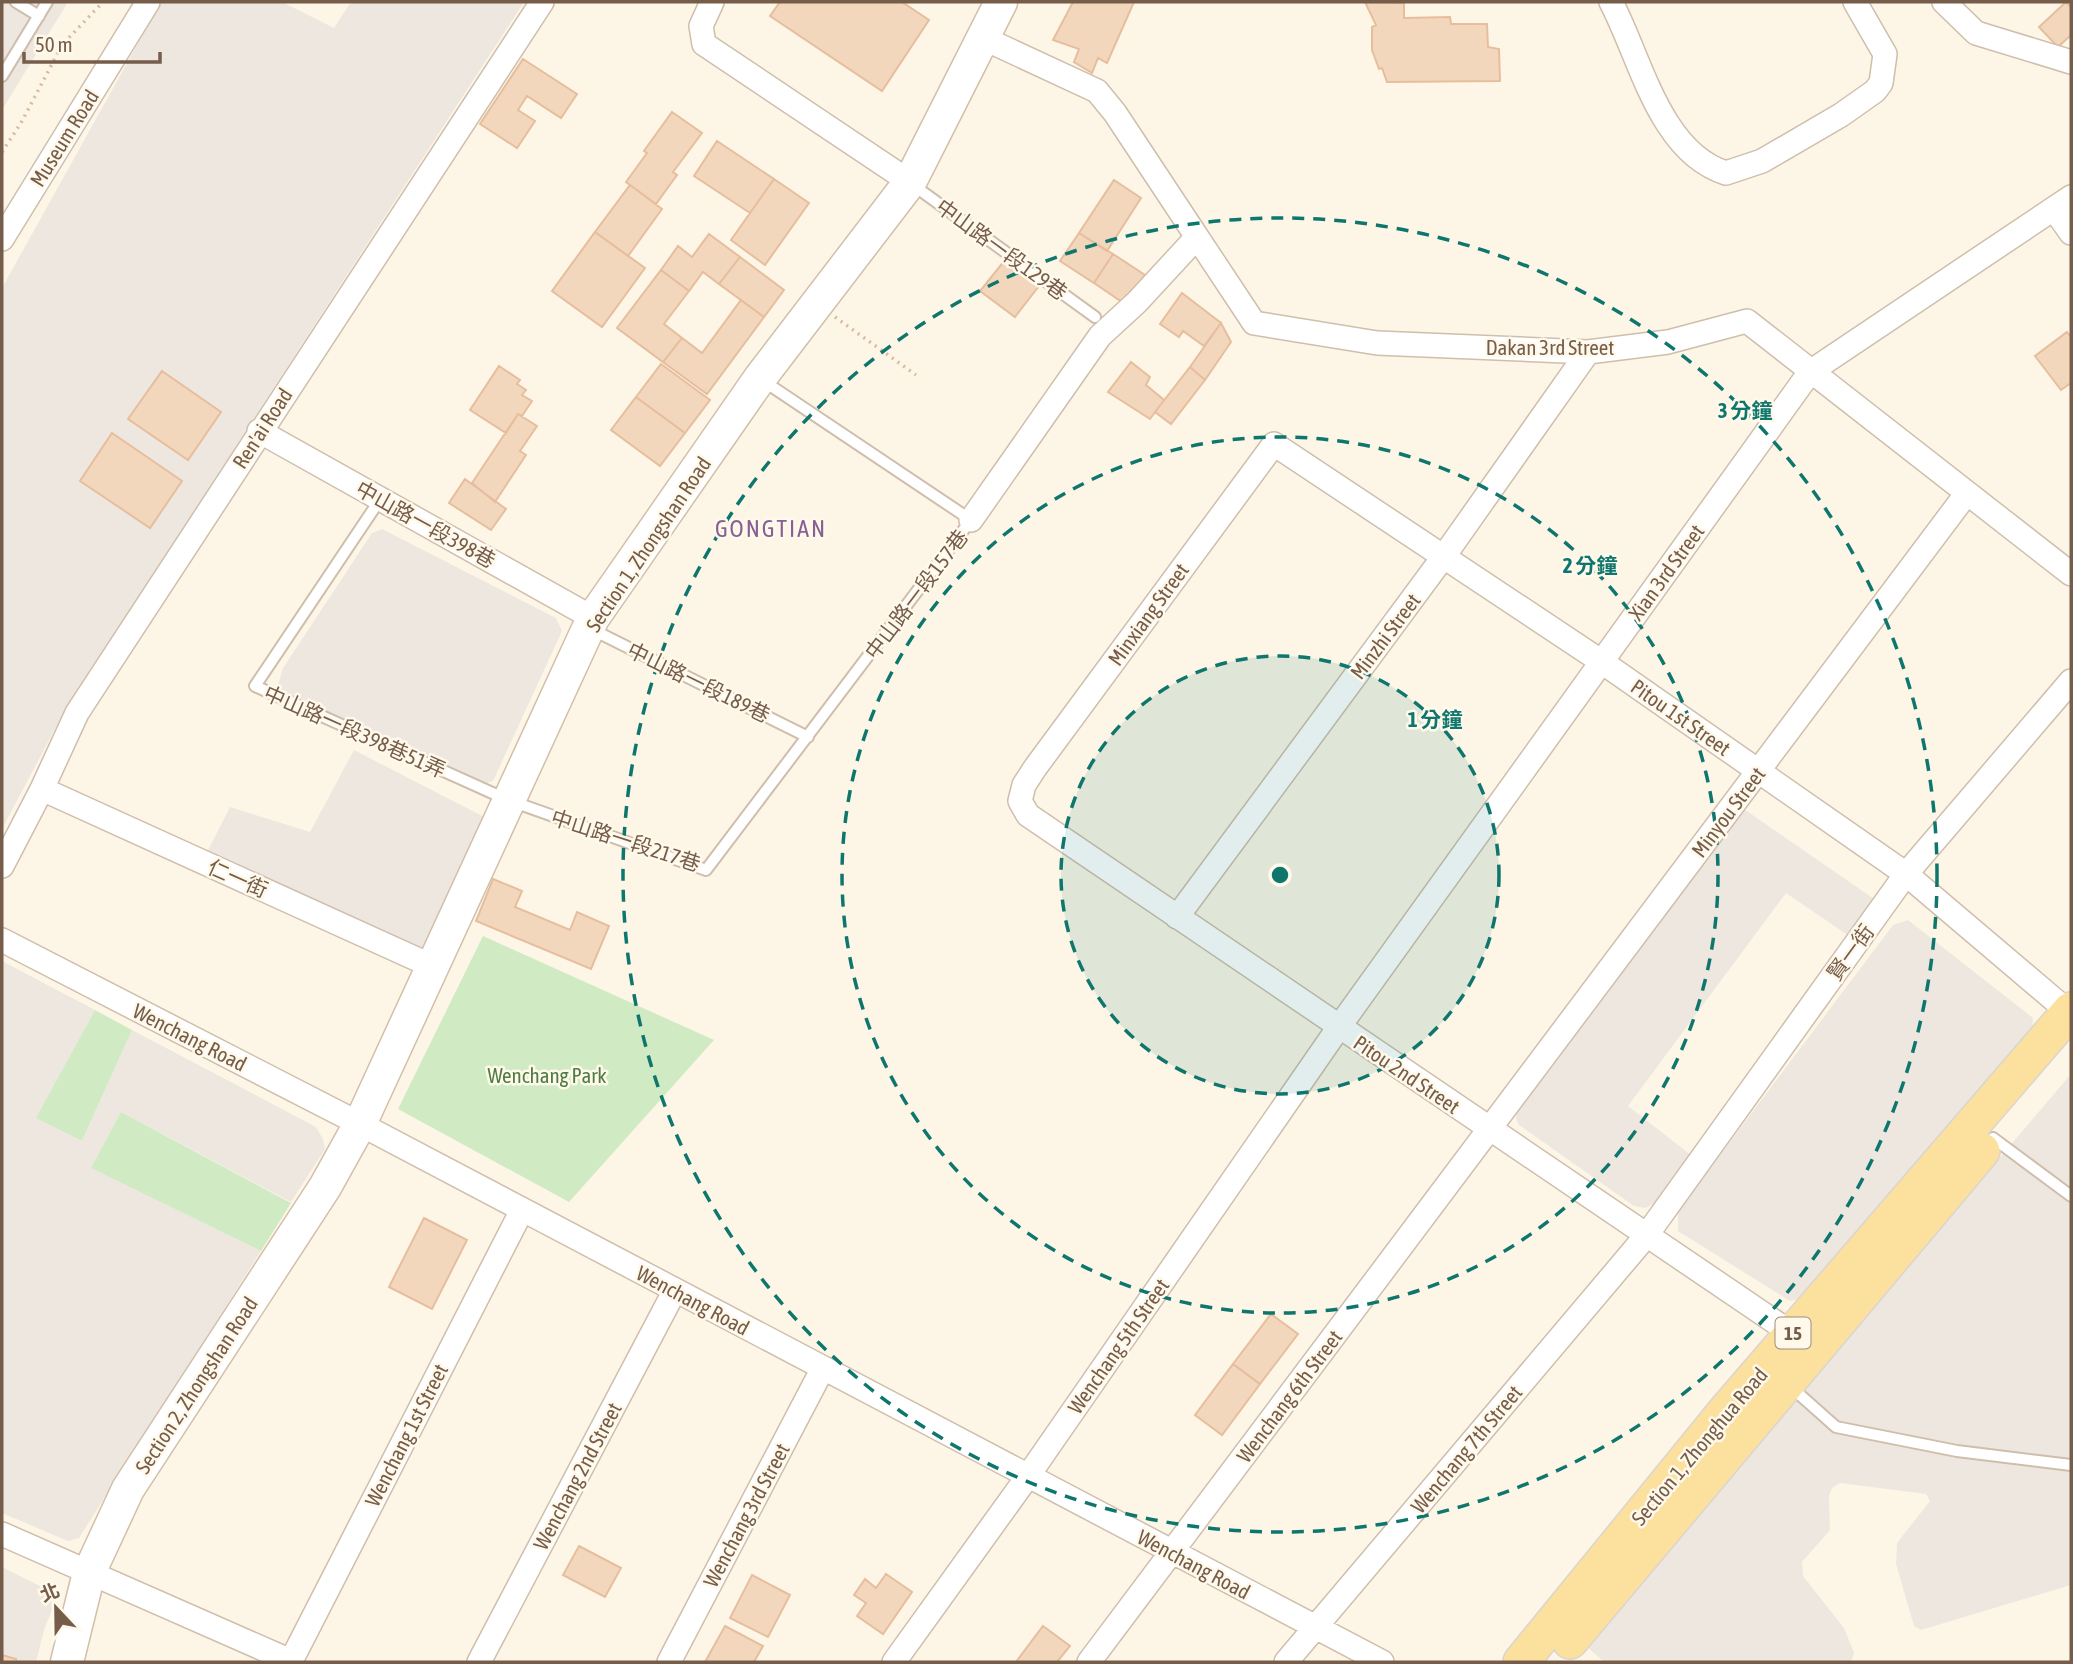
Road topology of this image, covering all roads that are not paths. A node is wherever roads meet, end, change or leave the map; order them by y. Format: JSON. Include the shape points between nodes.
{"nodes":[{"id":1,"x":16,"y":2,"type":"edge"},
{"id":2,"x":47,"y":2,"type":"edge"},
{"id":3,"x":148,"y":2,"type":"edge"},
{"id":4,"x":541,"y":2,"type":"edge"},
{"id":5,"x":712,"y":2,"type":"edge"},
{"id":6,"x":1001,"y":2,"type":"edge"},
{"id":7,"x":1611,"y":2,"type":"edge"},
{"id":8,"x":1855,"y":2,"type":"edge"},
{"id":9,"x":1944,"y":2,"type":"edge"},
{"id":10,"x":39,"y":16,"type":"junction"},
{"id":11,"x":983,"y":38,"type":"junction"},
{"id":12,"x":2071,"y":62,"type":"edge"},
{"id":13,"x":2,"y":75,"type":"edge"},
{"id":14,"x":910,"y":182,"type":"junction"},
{"id":15,"x":2063,"y":203,"type":"edge"},
{"id":16,"x":2071,"y":233,"type":"edge"},
{"id":17,"x":1197,"y":237,"type":"junction"},
{"id":18,"x":2,"y":239,"type":"edge"},
{"id":19,"x":1095,"y":317,"type":"dead end"},
{"id":20,"x":1588,"y":352,"type":"junction"},
{"id":21,"x":1810,"y":372,"type":"junction"},
{"id":22,"x":760,"y":378,"type":"junction"},
{"id":23,"x":259,"y":431,"type":"junction"},
{"id":24,"x":1274,"y":444,"type":"joint"},
{"id":25,"x":1967,"y":493,"type":"junction"},
{"id":26,"x":381,"y":499,"type":"junction"},
{"id":27,"x":971,"y":520,"type":"junction"},
{"id":28,"x":1444,"y":556,"type":"junction"},
{"id":29,"x":2071,"y":574,"type":"edge"},
{"id":30,"x":591,"y":623,"type":"junction"},
{"id":31,"x":1602,"y":662,"type":"junction"},
{"id":32,"x":2071,"y":681,"type":"edge"},
{"id":33,"x":808,"y":737,"type":"junction"},
{"id":34,"x":1759,"y":771,"type":"junction"},
{"id":35,"x":1024,"y":785,"type":"joint"},
{"id":36,"x":42,"y":789,"type":"junction"},
{"id":37,"x":508,"y":800,"type":"junction"},
{"id":38,"x":2,"y":866,"type":"edge"},
{"id":39,"x":1906,"y":874,"type":"junction"},
{"id":40,"x":1177,"y":917,"type":"junction"},
{"id":41,"x":2,"y":940,"type":"edge"},
{"id":42,"x":434,"y":967,"type":"junction"},
{"id":43,"x":2071,"y":1020,"type":"edge"},
{"id":44,"x":1339,"y":1027,"type":"junction"},
{"id":45,"x":360,"y":1124,"type":"junction"},
{"id":46,"x":1490,"y":1131,"type":"junction"},
{"id":47,"x":1993,"y":1138,"type":"junction"},
{"id":48,"x":2071,"y":1196,"type":"edge"},
{"id":49,"x":522,"y":1210,"type":"junction"},
{"id":50,"x":1646,"y":1236,"type":"junction"},
{"id":51,"x":675,"y":1290,"type":"junction"},
{"id":52,"x":1804,"y":1341,"type":"junction"},
{"id":53,"x":823,"y":1368,"type":"junction"},
{"id":54,"x":1786,"y":1383,"type":"junction"},
{"id":55,"x":2071,"y":1465,"type":"edge"},
{"id":56,"x":1028,"y":1476,"type":"junction"},
{"id":57,"x":2,"y":1534,"type":"edge"},
{"id":58,"x":1171,"y":1551,"type":"junction"},
{"id":59,"x":89,"y":1573,"type":"junction"},
{"id":60,"x":1315,"y":1628,"type":"junction"},
{"id":61,"x":67,"y":1662,"type":"edge"},
{"id":62,"x":292,"y":1662,"type":"edge"},
{"id":63,"x":479,"y":1662,"type":"edge"},
{"id":64,"x":669,"y":1662,"type":"edge"},
{"id":65,"x":894,"y":1662,"type":"edge"},
{"id":66,"x":1089,"y":1662,"type":"edge"},
{"id":67,"x":1286,"y":1662,"type":"edge"},
{"id":68,"x":1381,"y":1662,"type":"edge"},
{"id":69,"x":1521,"y":1662,"type":"edge"},
{"id":70,"x":1552,"y":1662,"type":"edge"}],
"edges":[{"from":1,"to":10,"type":"lane"},
{"from":2,"to":10,"type":"lane"},
{"from":3,"to":18,"type":"street","name":"Museum Road"},
{"from":4,"to":23,"type":"street","name":"Ren'ai Road"},
{"from":5,"to":14,"type":"street","via":[[701,26],[704,44]]},
{"from":6,"to":11,"type":"main road","name":"Section 1, Zhongshan Road"},
{"from":7,"to":8,"type":"street","via":[[1660,113],[1683,144],[1726,173],[1762,161],[1875,92],[1881,83],[1885,54]]},
{"from":9,"to":12,"type":"street","via":[[1976,33]]},
{"from":10,"to":13,"type":"lane"},
{"from":11,"to":14,"type":"main road","name":"Section 1, Zhongshan Road"},
{"from":11,"to":17,"type":"street","name":"Dakan 3rd Street","via":[[1097,92]]},
{"from":14,"to":19,"type":"lane","name":"中山路一段129巷"},
{"from":14,"to":22,"type":"main road","name":"Section 1, Zhongshan Road"},
{"from":15,"to":16,"type":"street"},
{"from":15,"to":21,"type":"street","name":"Xian 3rd Street"},
{"from":17,"to":20,"type":"street","name":"Dakan 3rd Street","via":[[1254,323],[1377,343]]},
{"from":17,"to":27,"type":"street","via":[[1100,337]]},
{"from":20,"to":21,"type":"street","name":"Dakan 3rd Street","via":[[1668,342],[1747,321]]},
{"from":20,"to":28,"type":"street","name":"Minzhi Street"},
{"from":21,"to":25,"type":"street","name":"Dakan 3rd Street"},
{"from":21,"to":31,"type":"street","name":"Xian 3rd Street"},
{"from":22,"to":27,"type":"lane","name":"中山路一段157巷"},
{"from":22,"to":30,"type":"main road","name":"Section 1, Zhongshan Road"},
{"from":23,"to":26,"type":"street","name":"中山路一段398巷"},
{"from":23,"to":36,"type":"street","name":"Ren'ai Road","via":[[77,713]]},
{"from":24,"to":28,"type":"street","name":"Pitou 1st Street"},
{"from":24,"to":35,"type":"street","name":"Minxiang Street"},
{"from":25,"to":29,"type":"street","name":"Dakan 3rd Street"},
{"from":25,"to":34,"type":"street","name":"Minyou Street"},
{"from":26,"to":30,"type":"street","name":"中山路一段398巷"},
{"from":26,"to":37,"type":"lane","name":"中山路一段398巷51弄","via":[[255,686]]},
{"from":27,"to":33,"type":"lane","name":"中山路一段157巷"},
{"from":28,"to":31,"type":"street","name":"Pitou 1st Street"},
{"from":28,"to":40,"type":"street","name":"Minzhi Street"},
{"from":30,"to":33,"type":"lane","name":"中山路一段189巷"},
{"from":30,"to":37,"type":"main road","name":"Section 1, Zhongshan Road"},
{"from":31,"to":34,"type":"street","name":"Pitou 1st Street"},
{"from":31,"to":44,"type":"street","name":"Xian 3rd Street"},
{"from":32,"to":39,"type":"street","name":"賢一街"},
{"from":33,"to":37,"type":"lane","name":"中山路一段217巷","via":[[706,870]]},
{"from":34,"to":39,"type":"street","name":"Pitou 1st Street"},
{"from":34,"to":46,"type":"street","name":"Minyou Street"},
{"from":35,"to":40,"type":"street","name":"Pitou 2nd Street","via":[[1020,801],[1028,814]]},
{"from":36,"to":38,"type":"street","name":"Ren'ai Road"},
{"from":36,"to":42,"type":"street","name":"仁一街"},
{"from":37,"to":42,"type":"main road","name":"Section 1, Zhongshan Road"},
{"from":39,"to":43,"type":"street","name":"Pitou 1st Street"},
{"from":39,"to":50,"type":"street","name":"賢一街"},
{"from":40,"to":44,"type":"street","name":"Pitou 2nd Street"},
{"from":41,"to":45,"type":"street","name":"Wenchang Road"},
{"from":42,"to":45,"type":"main road","name":"Section 1, Zhongshan Road"},
{"from":43,"to":47,"type":"main road","name":"Section 1, Zhonghua Road","number":"15"},
{"from":43,"to":52,"type":"main road","name":"Section 1, Zhonghua Road","number":"15"},
{"from":44,"to":46,"type":"street","name":"Pitou 2nd Street"},
{"from":44,"to":56,"type":"street","name":"Wenchang 5th Street"},
{"from":45,"to":49,"type":"street","name":"Wenchang Road"},
{"from":45,"to":59,"type":"main road","name":"Section 2, Zhongshan Road","via":[[325,1187],[128,1489]]},
{"from":46,"to":50,"type":"street","name":"Pitou 2nd Street"},
{"from":46,"to":58,"type":"street","name":"Wenchang 6th Street"},
{"from":47,"to":48,"type":"lane"},
{"from":47,"to":52,"type":"main road","name":"Section 1, Zhonghua Road","number":"15"},
{"from":49,"to":51,"type":"street","name":"Wenchang Road"},
{"from":49,"to":62,"type":"street","name":"Wenchang 1st Street"},
{"from":50,"to":52,"type":"street","name":"Pitou 2nd Street"},
{"from":50,"to":60,"type":"street","name":"Wenchang 7th Street"},
{"from":51,"to":53,"type":"street","name":"Wenchang Road"},
{"from":51,"to":63,"type":"street","name":"Wenchang 2nd Street"},
{"from":52,"to":54,"type":"main road","name":"Section 1, Zhonghua Road","number":"15"},
{"from":52,"to":69,"type":"main road","name":"Section 1, Zhonghua Road","number":"15","via":[[1724,1413]]},
{"from":53,"to":56,"type":"street","name":"Wenchang Road"},
{"from":53,"to":64,"type":"street","name":"Wenchang 3rd Street"},
{"from":54,"to":55,"type":"lane","via":[[1836,1427],[1957,1451]]},
{"from":54,"to":70,"type":"main road","name":"Section 1, Zhonghua Road","number":"15"},
{"from":56,"to":58,"type":"street","name":"Wenchang Road"},
{"from":56,"to":65,"type":"street","name":"Wenchang 5th Street"},
{"from":57,"to":59,"type":"street"},
{"from":58,"to":60,"type":"street","name":"Wenchang Road"},
{"from":58,"to":66,"type":"street","name":"Wenchang 6th Street"},
{"from":59,"to":61,"type":"main road","name":"Section 2, Zhongshan Road"},
{"from":59,"to":62,"type":"street"},
{"from":60,"to":67,"type":"street","name":"Wenchang 7th Street"},
{"from":60,"to":68,"type":"street","name":"Wenchang Road"}]}
